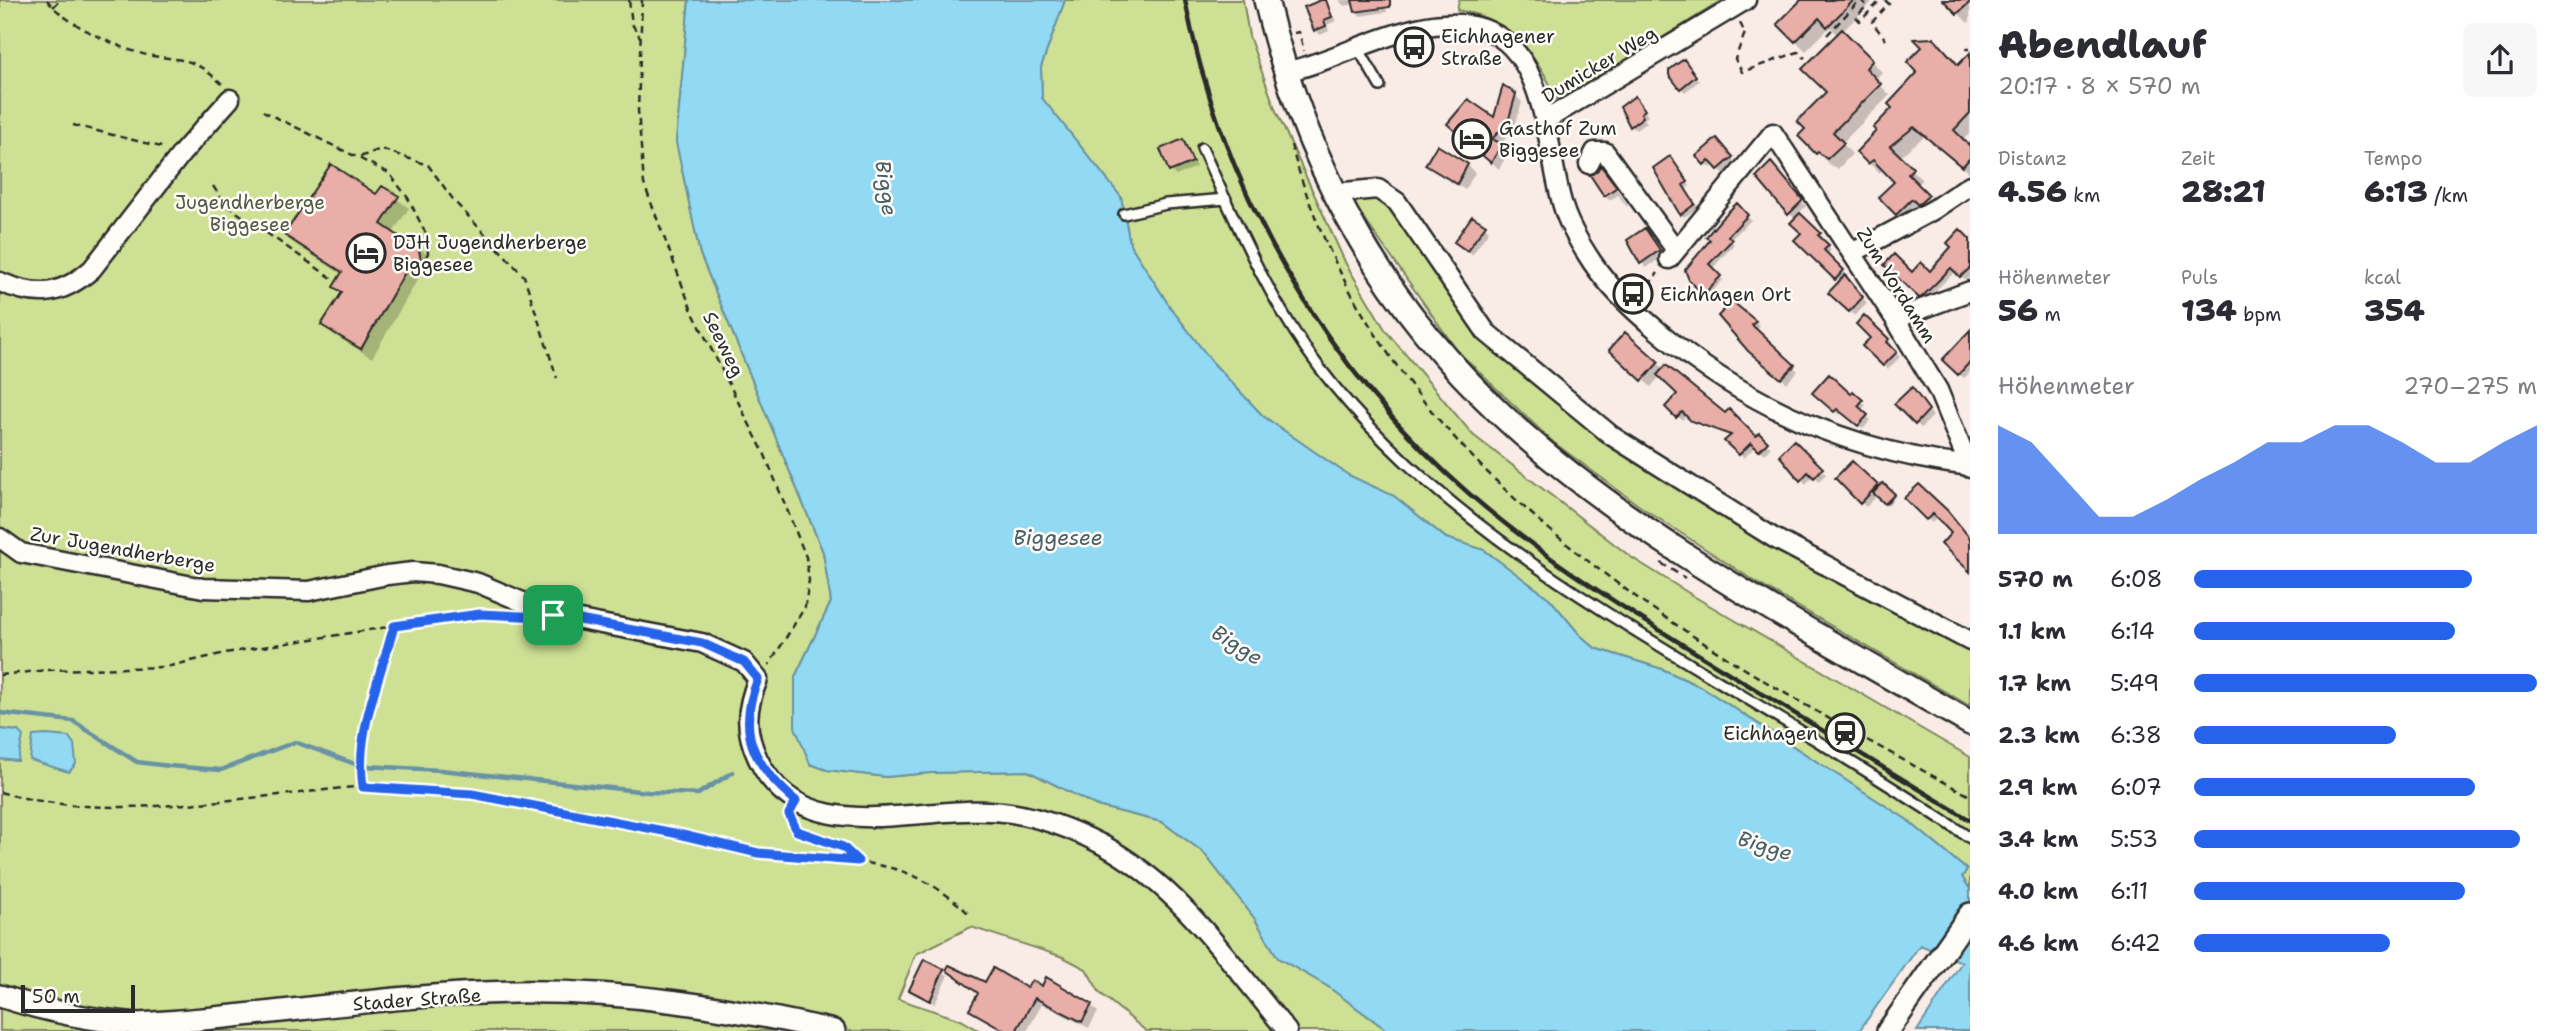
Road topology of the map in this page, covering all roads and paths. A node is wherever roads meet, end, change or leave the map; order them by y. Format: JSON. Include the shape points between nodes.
{"nodes":[{"id":1,"x":47,"y":0,"type":"edge"},
{"id":2,"x":61,"y":0,"type":"edge"},
{"id":3,"x":629,"y":0,"type":"edge"},
{"id":4,"x":642,"y":0,"type":"edge"},
{"id":5,"x":1266,"y":0,"type":"edge"},
{"id":6,"x":1861,"y":0,"type":"edge"},
{"id":7,"x":1883,"y":0,"type":"edge"},
{"id":8,"x":1739,"y":4,"type":"edge"},
{"id":9,"x":53,"y":8,"type":"junction"},
{"id":10,"x":1827,"y":35,"type":"dead end"},
{"id":11,"x":640,"y":37,"type":"junction"},
{"id":12,"x":1886,"y":40,"type":"dead end"},
{"id":13,"x":1358,"y":48,"type":"junction"},
{"id":14,"x":1805,"y":58,"type":"dead end"},
{"id":15,"x":1285,"y":72,"type":"junction"},
{"id":16,"x":1380,"y":86,"type":"dead end"},
{"id":17,"x":230,"y":99,"type":"joint"},
{"id":18,"x":262,"y":111,"type":"dead end"},
{"id":19,"x":1544,"y":121,"type":"junction"},
{"id":20,"x":73,"y":125,"type":"dead end"},
{"id":21,"x":1294,"y":134,"type":"dead end"},
{"id":22,"x":1202,"y":148,"type":"dead end"},
{"id":23,"x":182,"y":153,"type":"junction"},
{"id":24,"x":360,"y":157,"type":"junction"},
{"id":25,"x":1589,"y":164,"type":"dead end"},
{"id":26,"x":1970,"y":185,"type":"edge"},
{"id":27,"x":213,"y":186,"type":"dead end"},
{"id":28,"x":1333,"y":193,"type":"junction"},
{"id":29,"x":1226,"y":199,"type":"junction"},
{"id":30,"x":1124,"y":214,"type":"dead end"},
{"id":31,"x":1852,"y":253,"type":"junction"},
{"id":32,"x":1672,"y":254,"type":"junction"},
{"id":33,"x":418,"y":274,"type":"dead end"},
{"id":34,"x":333,"y":279,"type":"dead end"},
{"id":35,"x":0,"y":282,"type":"edge"},
{"id":36,"x":1970,"y":291,"type":"edge"},
{"id":37,"x":1631,"y":308,"type":"junction"},
{"id":38,"x":1895,"y":318,"type":"junction"},
{"id":39,"x":556,"y":378,"type":"dead end"},
{"id":40,"x":1970,"y":466,"type":"edge"},
{"id":41,"x":0,"y":538,"type":"edge"},
{"id":42,"x":512,"y":616,"type":"dead end"},
{"id":43,"x":394,"y":626,"type":"junction"},
{"id":44,"x":1970,"y":640,"type":"edge"},
{"id":45,"x":0,"y":675,"type":"edge"},
{"id":46,"x":758,"y":679,"type":"junction"},
{"id":47,"x":1970,"y":723,"type":"edge"},
{"id":48,"x":363,"y":787,"type":"junction"},
{"id":49,"x":0,"y":792,"type":"edge"},
{"id":50,"x":1970,"y":796,"type":"edge"},
{"id":51,"x":796,"y":801,"type":"junction"},
{"id":52,"x":1970,"y":838,"type":"edge"},
{"id":53,"x":858,"y":861,"type":"junction"},
{"id":54,"x":968,"y":912,"type":"dead end"},
{"id":55,"x":1970,"y":914,"type":"edge"},
{"id":56,"x":0,"y":996,"type":"edge"},
{"id":57,"x":834,"y":1031,"type":"edge"},
{"id":58,"x":1287,"y":1031,"type":"edge"},
{"id":59,"x":1888,"y":1031,"type":"edge"}],
"edges":[{"from":1,"to":9,"type":"path"},
{"from":2,"to":9,"type":"path"},
{"from":3,"to":11,"type":"path","via":[[632,24]]},
{"from":4,"to":11,"type":"path","name":"Seeweg"},
{"from":5,"to":15,"type":"main road"},
{"from":6,"to":7,"type":"path","via":[[1867,6],[1856,17],[1860,21]]},
{"from":6,"to":10,"type":"path"},
{"from":7,"to":12,"type":"path","via":[[1889,4],[1872,22]]},
{"from":8,"to":14,"type":"path","via":[[1745,33],[1735,59],[1742,72],[1798,52]]},
{"from":8,"to":19,"type":"street","name":"Dumicker Weg"},
{"from":9,"to":17,"type":"path","via":[[85,30],[144,54],[190,62],[225,86]]},
{"from":11,"to":46,"type":"path","name":"Seeweg","via":[[638,110],[644,184],[692,311],[765,455],[806,557],[805,607]]},
{"from":13,"to":15,"type":"street"},
{"from":13,"to":16,"type":"lane"},
{"from":13,"to":19,"type":"street","via":[[1446,24],[1487,30],[1524,63]]},
{"from":15,"to":28,"type":"main road"},
{"from":17,"to":23,"type":"street"},
{"from":18,"to":24,"type":"path"},
{"from":19,"to":37,"type":"street","via":[[1563,208],[1592,262]]},
{"from":20,"to":23,"type":"path"},
{"from":21,"to":50,"type":"path","via":[[1291,146],[1311,198],[1369,326],[1455,439],[1535,518],[1642,604],[1695,640],[1876,748]]},
{"from":22,"to":29,"type":"lane"},
{"from":23,"to":35,"type":"street","via":[[92,269],[75,284],[25,293]]},
{"from":24,"to":33,"type":"path","via":[[389,173],[426,234],[428,253]]},
{"from":24,"to":39,"type":"path","via":[[381,149],[428,165],[455,202],[524,276]]},
{"from":25,"to":32,"type":"street","via":[[1595,152],[1605,152]]},
{"from":26,"to":31,"type":"street"},
{"from":27,"to":34,"type":"path","via":[[225,204]]},
{"from":28,"to":44,"type":"street","via":[[1378,189],[1396,202],[1486,332],[1612,436],[1774,538]]},
{"from":28,"to":47,"type":"main road","via":[[1391,291],[1424,335],[1482,399],[1551,461],[1639,526]]},
{"from":29,"to":30,"type":"lane","via":[[1166,204]]},
{"from":29,"to":52,"type":"lane","via":[[1282,312],[1320,368],[1392,449],[1485,531],[1611,617]]},
{"from":31,"to":32,"type":"street","name":"Zum Vordamm","via":[[1773,133]]},
{"from":31,"to":38,"type":"street","name":"Zum Vordamm"},
{"from":32,"to":37,"type":"path"},
{"from":36,"to":38,"type":"street"},
{"from":37,"to":40,"type":"street","via":[[1687,356],[1770,407],[1870,446]]},
{"from":38,"to":40,"type":"street","name":"Zum Vordamm","via":[[1938,390]]},
{"from":41,"to":46,"type":"street","name":"Zur Jugendherberge","via":[[21,553],[202,587],[309,591],[387,575],[438,574],[478,583],[553,615],[702,643],[744,662]]},
{"from":42,"to":43,"type":"path","via":[[480,614]]},
{"from":43,"to":45,"type":"path","via":[[166,667]]},
{"from":43,"to":48,"type":"path","via":[[363,732],[359,763]]},
{"from":46,"to":51,"type":"street","via":[[746,724],[752,747],[762,767]]},
{"from":48,"to":49,"type":"path","via":[[135,808],[37,803]]},
{"from":48,"to":53,"type":"path","via":[[472,794],[758,853]]},
{"from":51,"to":53,"type":"path","via":[[789,814],[797,831],[843,847]]},
{"from":51,"to":58,"type":"street","via":[[820,814],[851,818],[970,810],[1011,813],[1057,825],[1101,844],[1164,890]]},
{"from":53,"to":54,"type":"path","via":[[911,873],[943,889]]},
{"from":55,"to":59,"type":"street"},
{"from":56,"to":57,"type":"street","name":"Stader Straße","via":[[46,1011],[138,1024],[428,996],[570,992],[685,1002]]}]}
